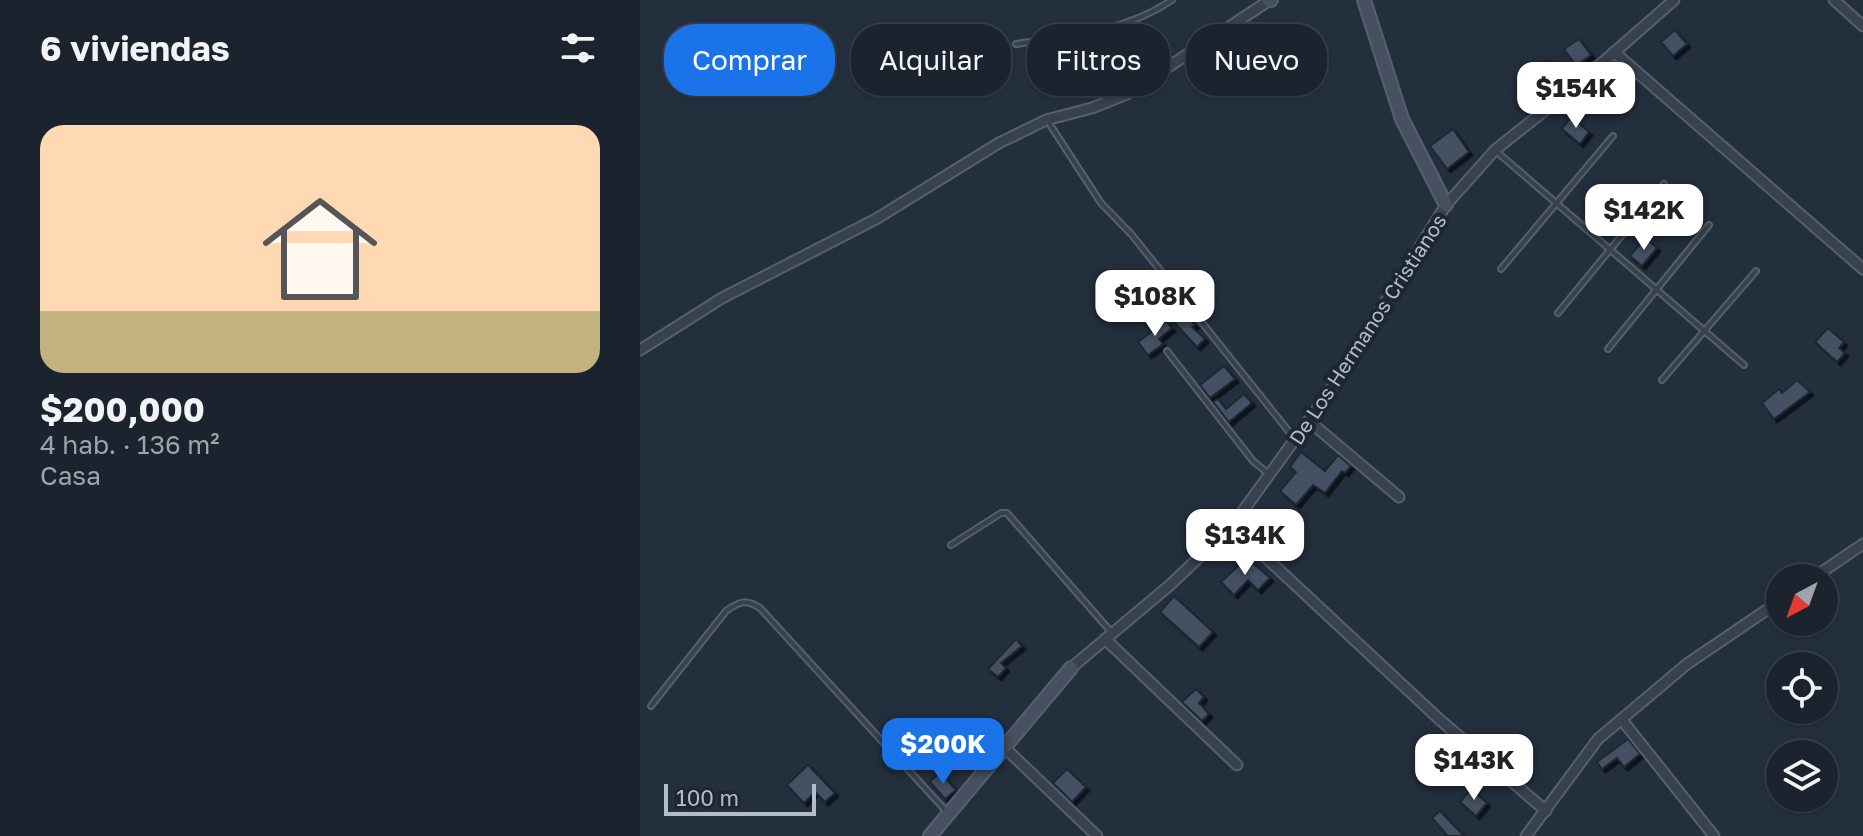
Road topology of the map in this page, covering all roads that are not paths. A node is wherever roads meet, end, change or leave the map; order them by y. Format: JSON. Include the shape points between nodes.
{"nodes":[{"id":1,"x":1172,"y":0,"type":"edge"},
{"id":2,"x":1270,"y":0,"type":"edge"},
{"id":3,"x":1364,"y":0,"type":"edge"},
{"id":4,"x":1674,"y":0,"type":"edge"},
{"id":5,"x":1834,"y":0,"type":"edge"},
{"id":6,"x":1863,"y":26,"type":"edge"},
{"id":7,"x":1016,"y":44,"type":"dead end"},
{"id":8,"x":1614,"y":52,"type":"junction"},
{"id":9,"x":1046,"y":120,"type":"junction"},
{"id":10,"x":1613,"y":136,"type":"dead end"},
{"id":11,"x":1495,"y":150,"type":"junction"},
{"id":12,"x":1664,"y":184,"type":"dead end"},
{"id":13,"x":1557,"y":203,"type":"junction"},
{"id":14,"x":1446,"y":205,"type":"junction"},
{"id":15,"x":1709,"y":225,"type":"dead end"},
{"id":16,"x":1610,"y":248,"type":"junction"},
{"id":17,"x":1501,"y":269,"type":"dead end"},
{"id":18,"x":1863,"y":269,"type":"edge"},
{"id":19,"x":1756,"y":271,"type":"dead end"},
{"id":20,"x":1657,"y":288,"type":"junction"},
{"id":21,"x":1558,"y":313,"type":"dead end"},
{"id":22,"x":1706,"y":330,"type":"junction"},
{"id":23,"x":1608,"y":349,"type":"dead end"},
{"id":24,"x":640,"y":350,"type":"edge"},
{"id":25,"x":1167,"y":351,"type":"dead end"},
{"id":26,"x":1744,"y":365,"type":"dead end"},
{"id":27,"x":1662,"y":380,"type":"dead end"},
{"id":28,"x":1309,"y":421,"type":"junction"},
{"id":29,"x":1295,"y":440,"type":"junction"},
{"id":30,"x":1271,"y":476,"type":"junction"},
{"id":31,"x":1399,"y":497,"type":"dead end"},
{"id":32,"x":1232,"y":526,"type":"junction"},
{"id":33,"x":1863,"y":544,"type":"edge"},
{"id":34,"x":951,"y":545,"type":"dead end"},
{"id":35,"x":1834,"y":564,"type":"edge"},
{"id":36,"x":1766,"y":610,"type":"edge"},
{"id":37,"x":1108,"y":636,"type":"junction"},
{"id":38,"x":1071,"y":668,"type":"joint"},
{"id":39,"x":651,"y":706,"type":"dead end"},
{"id":40,"x":1622,"y":720,"type":"junction"},
{"id":41,"x":1004,"y":747,"type":"junction"},
{"id":42,"x":1237,"y":765,"type":"dead end"},
{"id":43,"x":1546,"y":811,"type":"junction"},
{"id":44,"x":949,"y":814,"type":"junction"},
{"id":45,"x":935,"y":834,"type":"edge"},
{"id":46,"x":1097,"y":836,"type":"edge"},
{"id":47,"x":1526,"y":836,"type":"edge"},
{"id":48,"x":1714,"y":836,"type":"edge"}],
"edges":[{"from":1,"to":7,"type":"lane","via":[[1113,29]]},
{"from":2,"to":9,"type":"street","via":[[1127,94]]},
{"from":3,"to":14,"type":"street","via":[[1402,119]]},
{"from":4,"to":8,"type":"street","name":"De Los Hermanos Cristianos"},
{"from":5,"to":6,"type":"street"},
{"from":8,"to":11,"type":"street","name":"De Los Hermanos Cristianos"},
{"from":8,"to":18,"type":"street"},
{"from":9,"to":24,"type":"street","via":[[876,219],[708,306]]},
{"from":9,"to":29,"type":"lane","via":[[1101,203]]},
{"from":10,"to":13,"type":"lane"},
{"from":11,"to":13,"type":"lane"},
{"from":11,"to":14,"type":"street","name":"De Los Hermanos Cristianos"},
{"from":12,"to":16,"type":"lane"},
{"from":13,"to":16,"type":"lane"},
{"from":13,"to":17,"type":"lane"},
{"from":14,"to":28,"type":"street","name":"De Los Hermanos Cristianos"},
{"from":15,"to":20,"type":"lane"},
{"from":16,"to":20,"type":"lane"},
{"from":16,"to":21,"type":"lane"},
{"from":19,"to":22,"type":"lane"},
{"from":20,"to":22,"type":"lane"},
{"from":20,"to":23,"type":"lane"},
{"from":22,"to":26,"type":"lane"},
{"from":22,"to":27,"type":"lane"},
{"from":25,"to":30,"type":"lane","via":[[1253,461]]},
{"from":28,"to":29,"type":"street","name":"De Los Hermanos Cristianos"},
{"from":28,"to":31,"type":"street"},
{"from":29,"to":30,"type":"street","name":"De Los Hermanos Cristianos"},
{"from":30,"to":32,"type":"street","name":"De Los Hermanos Cristianos"},
{"from":32,"to":37,"type":"street","name":"De Los Hermanos Cristianos"},
{"from":32,"to":43,"type":"street"},
{"from":33,"to":35,"type":"street"},
{"from":34,"to":37,"type":"lane","via":[[1007,513]]},
{"from":36,"to":40,"type":"street","via":[[1687,664]]},
{"from":37,"to":38,"type":"street","name":"De Los Hermanos Cristianos"},
{"from":37,"to":42,"type":"street"},
{"from":38,"to":41,"type":"street"},
{"from":39,"to":44,"type":"lane","via":[[726,611],[749,601]]},
{"from":40,"to":43,"type":"street","via":[[1598,739]]},
{"from":40,"to":48,"type":"street"},
{"from":41,"to":44,"type":"street"},
{"from":41,"to":46,"type":"street"},
{"from":43,"to":47,"type":"street"},
{"from":44,"to":45,"type":"street"}]}
